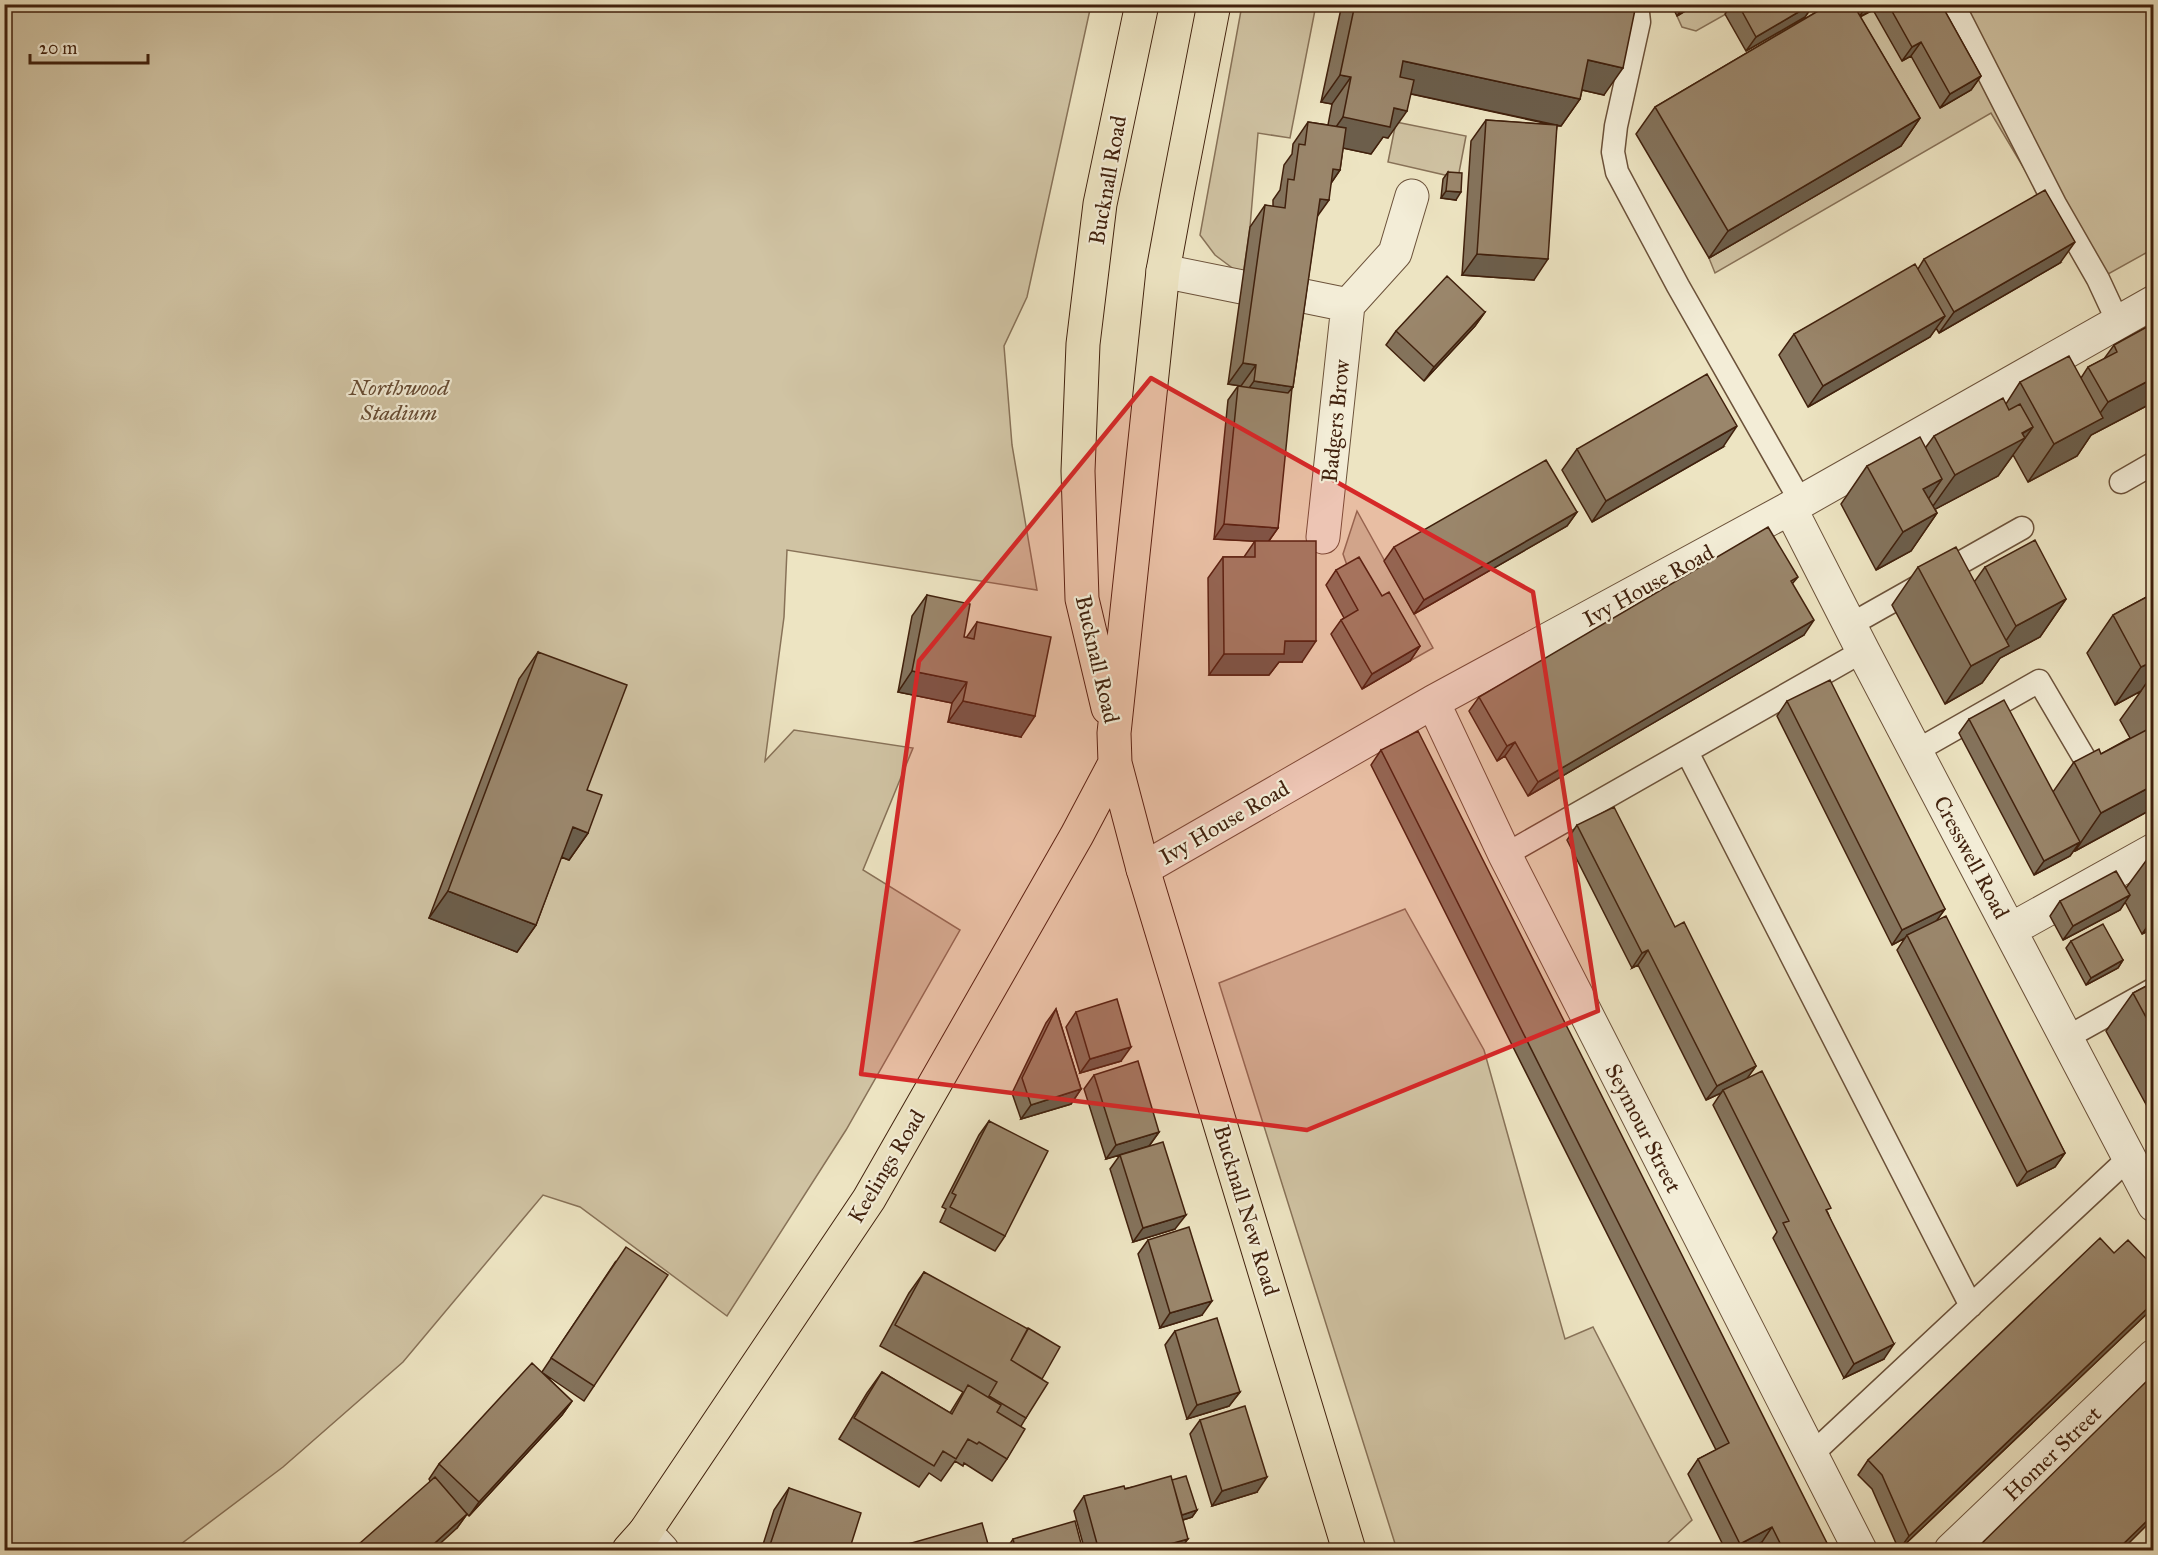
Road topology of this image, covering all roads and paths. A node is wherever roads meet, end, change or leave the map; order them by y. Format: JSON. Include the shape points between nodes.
{"nodes":[{"id":1,"x":1142,"y":4,"type":"edge"},
{"id":2,"x":1214,"y":4,"type":"edge"},
{"id":3,"x":1637,"y":4,"type":"edge"},
{"id":4,"x":1953,"y":4,"type":"edge"},
{"id":5,"x":1412,"y":196,"type":"dead end"},
{"id":6,"x":1163,"y":271,"type":"junction"},
{"id":7,"x":1242,"y":287,"type":"dead end"},
{"id":8,"x":1294,"y":294,"type":"edge"},
{"id":9,"x":2154,"y":302,"type":"edge"},
{"id":10,"x":1348,"y":305,"type":"junction"},
{"id":11,"x":2118,"y":322,"type":"junction"},
{"id":12,"x":2154,"y":463,"type":"edge"},
{"id":13,"x":2121,"y":482,"type":"dead end"},
{"id":14,"x":1796,"y":505,"type":"junction"},
{"id":15,"x":2022,"y":528,"type":"dead end"},
{"id":16,"x":1323,"y":537,"type":"dead end"},
{"id":17,"x":1856,"y":638,"type":"junction"},
{"id":18,"x":1433,"y":702,"type":"junction"},
{"id":19,"x":1115,"y":748,"type":"junction"},
{"id":20,"x":1916,"y":751,"type":"junction"},
{"id":21,"x":1687,"y":752,"type":"junction"},
{"id":22,"x":2089,"y":766,"type":"edge"},
{"id":23,"x":2154,"y":850,"type":"edge"},
{"id":24,"x":1505,"y":855,"type":"junction"},
{"id":25,"x":1143,"y":869,"type":"junction"},
{"id":26,"x":2010,"y":930,"type":"junction"},
{"id":27,"x":2154,"y":989,"type":"edge"},
{"id":28,"x":2066,"y":1038,"type":"junction"},
{"id":29,"x":2130,"y":1157,"type":"junction"},
{"id":30,"x":2154,"y":1205,"type":"edge"},
{"id":31,"x":1971,"y":1306,"type":"junction"},
{"id":32,"x":2154,"y":1356,"type":"edge"},
{"id":33,"x":1811,"y":1455,"type":"junction"},
{"id":34,"x":645,"y":1544,"type":"edge"},
{"id":35,"x":1349,"y":1551,"type":"edge"},
{"id":36,"x":1860,"y":1551,"type":"edge"},
{"id":37,"x":1951,"y":1551,"type":"edge"}],
"edges":[{"from":1,"to":19,"type":"main road","name":"Bucknall Road","via":[[1100,204],[1083,344],[1078,471],[1082,599]]},
{"from":2,"to":6,"type":"main road","name":"Bucknall Road"},
{"from":3,"to":14,"type":"lane","via":[[1639,22],[1616,126],[1613,152],[1617,172]]},
{"from":4,"to":11,"type":"lane"},
{"from":5,"to":10,"type":"street","via":[[1395,253]]},
{"from":6,"to":7,"type":"street"},
{"from":6,"to":19,"type":"main road","name":"Bucknall Road"},
{"from":8,"to":10,"type":"street"},
{"from":9,"to":11,"type":"street","name":"Ivy House Road"},
{"from":10,"to":16,"type":"street","name":"Badgers Brow"},
{"from":11,"to":14,"type":"street","name":"Ivy House Road"},
{"from":12,"to":13,"type":"lane"},
{"from":14,"to":17,"type":"street","name":"Cresswell Road"},
{"from":14,"to":18,"type":"street","name":"Ivy House Road"},
{"from":15,"to":17,"type":"lane"},
{"from":17,"to":20,"type":"street","name":"Cresswell Road"},
{"from":17,"to":21,"type":"lane"},
{"from":18,"to":24,"type":"street","name":"Seymour Street"},
{"from":18,"to":25,"type":"street","name":"Ivy House Road"},
{"from":19,"to":25,"type":"main road","name":"Bucknall New Road"},
{"from":19,"to":34,"type":"main road","name":"Keelings Road","via":[[1077,836],[869,1199]]},
{"from":20,"to":22,"type":"lane","via":[[2039,681]]},
{"from":20,"to":26,"type":"street","name":"Cresswell Road"},
{"from":21,"to":24,"type":"lane"},
{"from":21,"to":31,"type":"lane"},
{"from":23,"to":26,"type":"street"},
{"from":24,"to":33,"type":"street","name":"Seymour Street"},
{"from":25,"to":35,"type":"main road","name":"Bucknall New Road"},
{"from":26,"to":28,"type":"street","name":"Cresswell Road"},
{"from":27,"to":28,"type":"lane"},
{"from":28,"to":29,"type":"street","name":"Cresswell Road"},
{"from":29,"to":30,"type":"street","name":"Cresswell Road"},
{"from":29,"to":31,"type":"lane"},
{"from":31,"to":33,"type":"lane"},
{"from":32,"to":37,"type":"street","name":"Homer Street"},
{"from":33,"to":36,"type":"street","name":"Seymour Street"}]}
